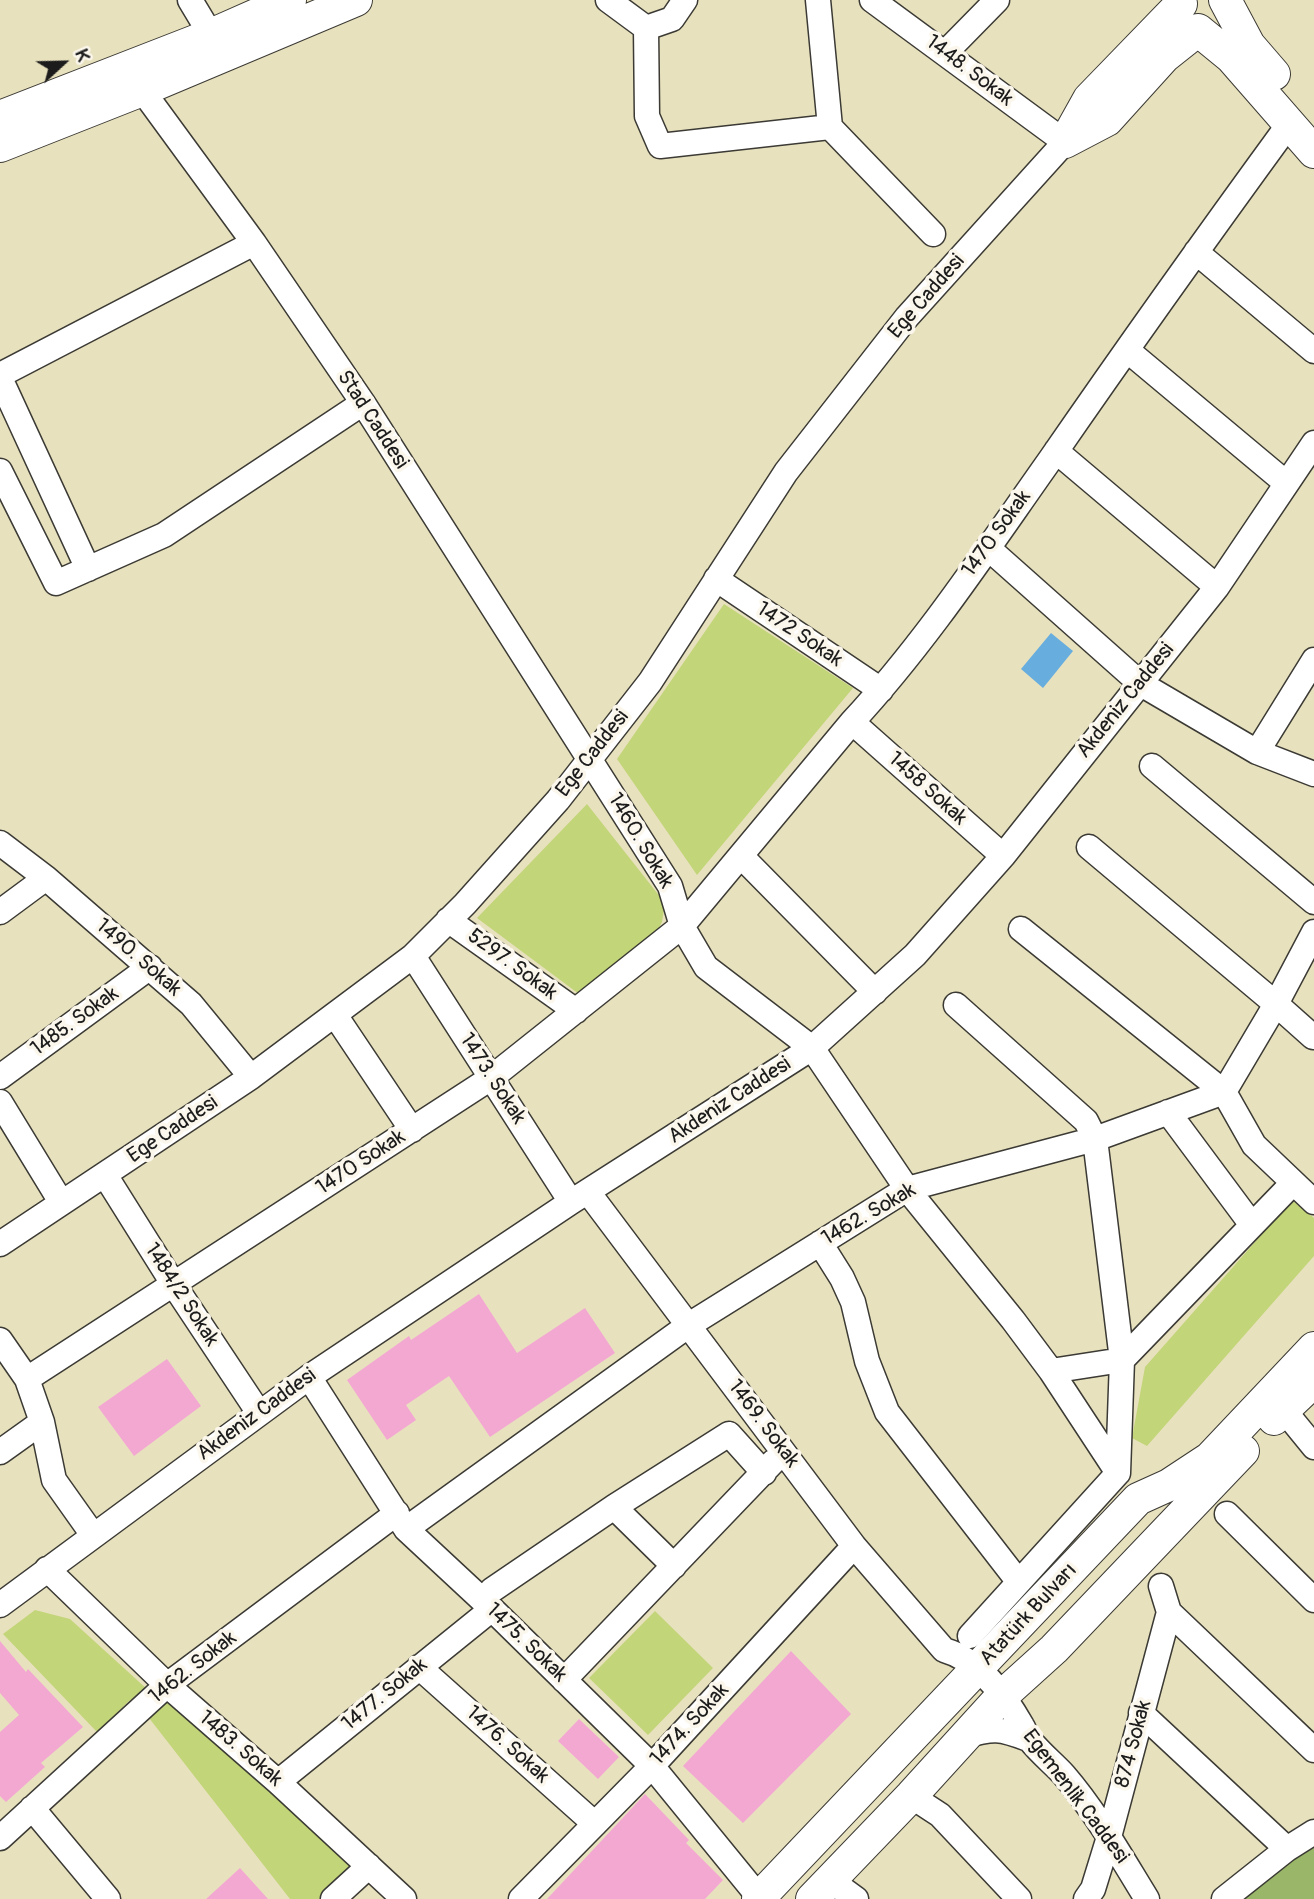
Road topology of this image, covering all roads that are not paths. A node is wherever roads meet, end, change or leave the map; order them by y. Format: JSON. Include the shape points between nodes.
{"nodes":[{"id":1,"x":190,"y":0,"type":"edge"},
{"id":2,"x":290,"y":0,"type":"edge"},
{"id":3,"x":356,"y":0,"type":"edge"},
{"id":4,"x":608,"y":0,"type":"edge"},
{"id":5,"x":685,"y":0,"type":"edge"},
{"id":6,"x":818,"y":0,"type":"edge"},
{"id":7,"x":997,"y":0,"type":"edge"},
{"id":8,"x":1225,"y":0,"type":"edge"},
{"id":9,"x":879,"y":2,"type":"edge"},
{"id":10,"x":1181,"y":2,"type":"edge"},
{"id":11,"x":646,"y":28,"type":"junction"},
{"id":12,"x":1198,"y":30,"type":"junction"},
{"id":13,"x":211,"y":35,"type":"junction"},
{"id":14,"x":945,"y":53,"type":"junction"},
{"id":15,"x":142,"y":90,"type":"junction"},
{"id":16,"x":0,"y":117,"type":"edge"},
{"id":17,"x":1302,"y":122,"type":"edge"},
{"id":18,"x":830,"y":127,"type":"junction"},
{"id":19,"x":1065,"y":142,"type":"junction"},
{"id":20,"x":0,"y":146,"type":"edge"},
{"id":21,"x":1314,"y":152,"type":"edge"},
{"id":22,"x":933,"y":233,"type":"dead end"},
{"id":23,"x":254,"y":243,"type":"junction"},
{"id":24,"x":1196,"y":252,"type":"junction"},
{"id":25,"x":1127,"y":350,"type":"junction"},
{"id":26,"x":1314,"y":351,"type":"edge"},
{"id":27,"x":0,"y":376,"type":"edge"},
{"id":28,"x":362,"y":403,"type":"junction"},
{"id":29,"x":1314,"y":443,"type":"edge"},
{"id":30,"x":1056,"y":451,"type":"junction"},
{"id":31,"x":0,"y":471,"type":"edge"},
{"id":32,"x":1286,"y":484,"type":"junction"},
{"id":33,"x":988,"y":548,"type":"junction"},
{"id":34,"x":88,"y":569,"type":"junction"},
{"id":35,"x":716,"y":579,"type":"junction"},
{"id":36,"x":1217,"y":587,"type":"junction"},
{"id":37,"x":1314,"y":660,"type":"edge"},
{"id":38,"x":1141,"y":684,"type":"junction"},
{"id":39,"x":881,"y":690,"type":"junction"},
{"id":40,"x":852,"y":722,"type":"junction"},
{"id":41,"x":1257,"y":752,"type":"junction"},
{"id":42,"x":589,"y":760,"type":"junction"},
{"id":43,"x":1152,"y":766,"type":"dead end"},
{"id":44,"x":1314,"y":774,"type":"edge"},
{"id":45,"x":1089,"y":848,"type":"dead end"},
{"id":46,"x":4,"y":852,"type":"edge"},
{"id":47,"x":741,"y":856,"type":"junction"},
{"id":48,"x":1003,"y":856,"type":"junction"},
{"id":49,"x":46,"y":878,"type":"junction"},
{"id":50,"x":1314,"y":902,"type":"edge"},
{"id":51,"x":0,"y":912,"type":"edge"},
{"id":52,"x":449,"y":920,"type":"junction"},
{"id":53,"x":682,"y":926,"type":"junction"},
{"id":54,"x":1021,"y":929,"type":"dead end"},
{"id":55,"x":1314,"y":932,"type":"edge"},
{"id":56,"x":413,"y":956,"type":"junction"},
{"id":57,"x":150,"y":967,"type":"junction"},
{"id":58,"x":875,"y":992,"type":"junction"},
{"id":59,"x":1276,"y":1004,"type":"junction"},
{"id":60,"x":956,"y":1005,"type":"dead end"},
{"id":61,"x":576,"y":1011,"type":"junction"},
{"id":62,"x":335,"y":1015,"type":"junction"},
{"id":63,"x":1312,"y":1037,"type":"edge"},
{"id":64,"x":812,"y":1048,"type":"junction"},
{"id":65,"x":0,"y":1077,"type":"edge"},
{"id":66,"x":251,"y":1077,"type":"junction"},
{"id":67,"x":491,"y":1078,"type":"junction"},
{"id":68,"x":1224,"y":1092,"type":"junction"},
{"id":69,"x":0,"y":1102,"type":"edge"},
{"id":70,"x":1168,"y":1112,"type":"junction"},
{"id":71,"x":412,"y":1130,"type":"junction"},
{"id":72,"x":1095,"y":1139,"type":"junction"},
{"id":73,"x":105,"y":1175,"type":"junction"},
{"id":74,"x":1293,"y":1183,"type":"junction"},
{"id":75,"x":907,"y":1189,"type":"junction"},
{"id":76,"x":580,"y":1197,"type":"junction"},
{"id":77,"x":61,"y":1202,"type":"junction"},
{"id":78,"x":1314,"y":1202,"type":"edge"},
{"id":79,"x":1252,"y":1225,"type":"junction"},
{"id":80,"x":820,"y":1243,"type":"junction"},
{"id":81,"x":0,"y":1244,"type":"edge"},
{"id":82,"x":174,"y":1285,"type":"junction"},
{"id":83,"x":689,"y":1325,"type":"junction"},
{"id":84,"x":0,"y":1340,"type":"edge"},
{"id":85,"x":1314,"y":1348,"type":"edge"},
{"id":86,"x":1122,"y":1360,"type":"junction"},
{"id":87,"x":1051,"y":1371,"type":"junction"},
{"id":88,"x":309,"y":1377,"type":"junction"},
{"id":89,"x":27,"y":1379,"type":"junction"},
{"id":90,"x":1314,"y":1381,"type":"edge"},
{"id":91,"x":1283,"y":1409,"type":"junction"},
{"id":92,"x":259,"y":1413,"type":"junction"},
{"id":93,"x":42,"y":1422,"type":"junction"},
{"id":94,"x":1314,"y":1447,"type":"edge"},
{"id":95,"x":0,"y":1452,"type":"edge"},
{"id":96,"x":784,"y":1452,"type":"junction"},
{"id":97,"x":764,"y":1472,"type":"junction"},
{"id":98,"x":1118,"y":1473,"type":"junction"},
{"id":99,"x":614,"y":1507,"type":"junction"},
{"id":100,"x":1227,"y":1514,"type":"dead end"},
{"id":101,"x":401,"y":1521,"type":"junction"},
{"id":102,"x":93,"y":1535,"type":"junction"},
{"id":103,"x":854,"y":1546,"type":"junction"},
{"id":104,"x":674,"y":1566,"type":"junction"},
{"id":105,"x":47,"y":1569,"type":"junction"},
{"id":106,"x":1018,"y":1581,"type":"junction"},
{"id":107,"x":1161,"y":1586,"type":"dead end"},
{"id":108,"x":1,"y":1600,"type":"edge"},
{"id":109,"x":492,"y":1600,"type":"junction"},
{"id":110,"x":1314,"y":1600,"type":"edge"},
{"id":111,"x":1169,"y":1612,"type":"junction"},
{"id":112,"x":970,"y":1636,"type":"dead end"},
{"id":113,"x":419,"y":1667,"type":"junction"},
{"id":114,"x":968,"y":1679,"type":"junction"},
{"id":115,"x":564,"y":1680,"type":"junction"},
{"id":116,"x":167,"y":1685,"type":"junction"},
{"id":117,"x":1002,"y":1696,"type":"junction"},
{"id":118,"x":1141,"y":1713,"type":"junction"},
{"id":119,"x":964,"y":1737,"type":"junction"},
{"id":120,"x":1028,"y":1738,"type":"junction"},
{"id":121,"x":1314,"y":1750,"type":"edge"},
{"id":122,"x":652,"y":1766,"type":"junction"},
{"id":123,"x":278,"y":1782,"type":"junction"},
{"id":124,"x":911,"y":1796,"type":"junction"},
{"id":125,"x":32,"y":1808,"type":"junction"},
{"id":126,"x":595,"y":1824,"type":"junction"},
{"id":127,"x":1314,"y":1832,"type":"edge"},
{"id":128,"x":0,"y":1838,"type":"edge"},
{"id":129,"x":1109,"y":1838,"type":"junction"},
{"id":130,"x":1287,"y":1849,"type":"junction"},
{"id":131,"x":369,"y":1866,"type":"junction"},
{"id":132,"x":821,"y":1889,"type":"edge"},
{"id":133,"x":758,"y":1898,"type":"edge"},
{"id":134,"x":108,"y":1899,"type":"edge"},
{"id":135,"x":333,"y":1899,"type":"edge"},
{"id":136,"x":404,"y":1899,"type":"edge"},
{"id":137,"x":521,"y":1899,"type":"edge"},
{"id":138,"x":856,"y":1899,"type":"edge"},
{"id":139,"x":1019,"y":1899,"type":"edge"},
{"id":140,"x":1086,"y":1899,"type":"edge"},
{"id":141,"x":1147,"y":1899,"type":"edge"},
{"id":142,"x":1224,"y":1899,"type":"edge"}],
"edges":[{"from":1,"to":13,"type":"street"},
{"from":2,"to":13,"type":"main road"},
{"from":3,"to":15,"type":"main road"},
{"from":4,"to":11,"type":"street"},
{"from":5,"to":11,"type":"street","via":[[672,19]]},
{"from":6,"to":18,"type":"street"},
{"from":7,"to":14,"type":"street"},
{"from":8,"to":12,"type":"main road","name":"Ege Caddesi","via":[[1223,21],[1212,29]]},
{"from":8,"to":17,"type":"main road","via":[[1249,45]]},
{"from":9,"to":14,"type":"street","name":"1448. Sokak"},
{"from":10,"to":12,"type":"main road","via":[[1182,18]]},
{"from":10,"to":19,"type":"main road","name":"Ege Caddesi","via":[[1089,99]]},
{"from":11,"to":18,"type":"street","via":[[647,116],[660,146]]},
{"from":12,"to":17,"type":"main road"},
{"from":12,"to":19,"type":"main road","name":"Ege Caddesi","via":[[1164,57],[1107,120]]},
{"from":13,"to":16,"type":"main road"},
{"from":14,"to":19,"type":"street","name":"1448. Sokak"},
{"from":15,"to":20,"type":"main road"},
{"from":15,"to":23,"type":"street","name":"Stad Caddesi"},
{"from":17,"to":21,"type":"main road"},
{"from":17,"to":24,"type":"street","name":"1470 Sokak"},
{"from":18,"to":22,"type":"street"},
{"from":19,"to":35,"type":"street","name":"Ege Caddesi","via":[[907,317],[786,472]]},
{"from":23,"to":27,"type":"street"},
{"from":23,"to":28,"type":"street","name":"Stad Caddesi"},
{"from":24,"to":25,"type":"street","name":"1470 Sokak"},
{"from":24,"to":26,"type":"street"},
{"from":25,"to":30,"type":"street","name":"1470 Sokak"},
{"from":25,"to":32,"type":"street"},
{"from":27,"to":34,"type":"street"},
{"from":28,"to":34,"type":"street","via":[[164,535]]},
{"from":28,"to":42,"type":"street","name":"Stad Caddesi"},
{"from":29,"to":32,"type":"street","name":"Akdeniz Caddesi"},
{"from":30,"to":33,"type":"street","name":"1470 Sokak"},
{"from":30,"to":36,"type":"street"},
{"from":31,"to":34,"type":"street","via":[[55,583]]},
{"from":32,"to":36,"type":"street","name":"Akdeniz Caddesi"},
{"from":33,"to":38,"type":"street"},
{"from":33,"to":39,"type":"street","name":"1470 Sokak"},
{"from":35,"to":39,"type":"street","name":"1472 Sokak"},
{"from":35,"to":42,"type":"street","name":"Ege Caddesi","via":[[650,682]]},
{"from":36,"to":38,"type":"street","name":"Akdeniz Caddesi"},
{"from":37,"to":41,"type":"street"},
{"from":38,"to":41,"type":"street"},
{"from":38,"to":48,"type":"street","name":"Akdeniz Caddesi"},
{"from":39,"to":40,"type":"street","name":"1470 Sokak"},
{"from":40,"to":47,"type":"street","name":"1470 Sokak"},
{"from":40,"to":48,"type":"street","name":"1458 Sokak"},
{"from":41,"to":44,"type":"street"},
{"from":42,"to":52,"type":"street","name":"Ege Caddesi"},
{"from":42,"to":53,"type":"street","name":"1460. Sokak","via":[[670,886]]},
{"from":43,"to":50,"type":"street"},
{"from":45,"to":59,"type":"street"},
{"from":46,"to":49,"type":"street","name":"1490. Sokak"},
{"from":47,"to":53,"type":"street","name":"1470 Sokak"},
{"from":47,"to":58,"type":"street"},
{"from":48,"to":58,"type":"street","name":"Akdeniz Caddesi","via":[[915,955]]},
{"from":49,"to":51,"type":"street"},
{"from":49,"to":57,"type":"street","name":"1490. Sokak"},
{"from":52,"to":56,"type":"street","name":"Ege Caddesi"},
{"from":52,"to":61,"type":"street","name":"5297. Sokak"},
{"from":53,"to":61,"type":"street","name":"1470 Sokak"},
{"from":53,"to":64,"type":"street","via":[[706,967]]},
{"from":54,"to":68,"type":"street"},
{"from":55,"to":59,"type":"street"},
{"from":56,"to":62,"type":"street","name":"Ege Caddesi"},
{"from":56,"to":67,"type":"street","name":"1473. Sokak"},
{"from":57,"to":65,"type":"street","name":"1485. Sokak"},
{"from":57,"to":66,"type":"street","name":"1490. Sokak","via":[[191,1004]]},
{"from":58,"to":64,"type":"street","name":"Akdeniz Caddesi"},
{"from":59,"to":63,"type":"street"},
{"from":59,"to":68,"type":"street"},
{"from":60,"to":72,"type":"street","via":[[1086,1121]]},
{"from":61,"to":67,"type":"street","name":"1470 Sokak"},
{"from":62,"to":66,"type":"street","name":"Ege Caddesi"},
{"from":62,"to":71,"type":"street"},
{"from":64,"to":75,"type":"street"},
{"from":64,"to":76,"type":"street","name":"Akdeniz Caddesi"},
{"from":66,"to":73,"type":"street","name":"Ege Caddesi"},
{"from":67,"to":71,"type":"street","name":"1470 Sokak"},
{"from":67,"to":76,"type":"street","name":"1473. Sokak"},
{"from":68,"to":70,"type":"street","name":"1462. Sokak"},
{"from":68,"to":74,"type":"street","via":[[1254,1145]]},
{"from":69,"to":77,"type":"street"},
{"from":70,"to":72,"type":"street","name":"1462. Sokak"},
{"from":70,"to":79,"type":"street"},
{"from":71,"to":82,"type":"street","name":"1470 Sokak"},
{"from":72,"to":75,"type":"street","name":"1462. Sokak"},
{"from":72,"to":86,"type":"street"},
{"from":73,"to":77,"type":"street","name":"Ege Caddesi"},
{"from":73,"to":82,"type":"street","name":"1484/2 Sokak"},
{"from":74,"to":78,"type":"street"},
{"from":74,"to":79,"type":"street"},
{"from":75,"to":80,"type":"street","name":"1462. Sokak"},
{"from":75,"to":87,"type":"street"},
{"from":76,"to":83,"type":"street","name":"1469. Sokak"},
{"from":76,"to":88,"type":"street","name":"Akdeniz Caddesi"},
{"from":77,"to":81,"type":"street","name":"Ege Caddesi"},
{"from":79,"to":86,"type":"street"},
{"from":80,"to":83,"type":"street","name":"1462. Sokak"},
{"from":80,"to":106,"type":"street","via":[[853,1302],[867,1361],[887,1412]]},
{"from":82,"to":89,"type":"street","name":"1470 Sokak"},
{"from":82,"to":92,"type":"street","name":"1484/2 Sokak"},
{"from":83,"to":96,"type":"street","name":"1469. Sokak"},
{"from":83,"to":101,"type":"street","name":"1462. Sokak"},
{"from":84,"to":89,"type":"street"},
{"from":85,"to":114,"type":"main road","name":"Atatürk Bulvarı","via":[[1210,1458],[1138,1499]]},
{"from":86,"to":87,"type":"street"},
{"from":86,"to":98,"type":"street"},
{"from":87,"to":98,"type":"street"},
{"from":88,"to":92,"type":"street","name":"Akdeniz Caddesi"},
{"from":88,"to":101,"type":"street","name":"1475. Sokak"},
{"from":89,"to":93,"type":"street"},
{"from":90,"to":91,"type":"main road","name":"Atatürk Bulvarı"},
{"from":91,"to":94,"type":"street"},
{"from":91,"to":117,"type":"main road","name":"Atatürk Bulvarı","via":[[1055,1649]]},
{"from":92,"to":102,"type":"street","name":"Akdeniz Caddesi"},
{"from":93,"to":95,"type":"street"},
{"from":93,"to":102,"type":"street","via":[[54,1480]]},
{"from":96,"to":97,"type":"street"},
{"from":96,"to":103,"type":"street","name":"1469. Sokak"},
{"from":97,"to":99,"type":"street","name":"1477. Sokak","via":[[729,1434]]},
{"from":97,"to":104,"type":"street"},
{"from":98,"to":106,"type":"street"},
{"from":99,"to":104,"type":"street"},
{"from":99,"to":109,"type":"street","name":"1477. Sokak"},
{"from":100,"to":110,"type":"street"},
{"from":101,"to":109,"type":"street","name":"1475. Sokak"},
{"from":101,"to":116,"type":"street","name":"1462. Sokak"},
{"from":102,"to":105,"type":"street","name":"Akdeniz Caddesi"},
{"from":103,"to":114,"type":"street","name":"1469. Sokak","via":[[944,1650],[952,1653]]},
{"from":103,"to":122,"type":"street","name":"1474. Sokak"},
{"from":104,"to":115,"type":"street"},
{"from":105,"to":108,"type":"street","name":"Akdeniz Caddesi"},
{"from":105,"to":116,"type":"street","name":"1483. Sokak"},
{"from":106,"to":112,"type":"street"},
{"from":107,"to":111,"type":"street"},
{"from":109,"to":113,"type":"street","name":"1477. Sokak"},
{"from":109,"to":115,"type":"street","name":"1475. Sokak"},
{"from":111,"to":118,"type":"street","name":"874 Sokak"},
{"from":111,"to":121,"type":"street"},
{"from":113,"to":123,"type":"street","name":"1477. Sokak"},
{"from":113,"to":126,"type":"street","name":"1476. Sokak"},
{"from":114,"to":117,"type":"street","name":"Egemenlik Caddesi","via":[[989,1678]]},
{"from":114,"to":133,"type":"main road","name":"Atatürk Bulvarı"},
{"from":115,"to":122,"type":"street","name":"1475. Sokak"},
{"from":116,"to":123,"type":"street","name":"1483. Sokak"},
{"from":116,"to":125,"type":"street","name":"1462. Sokak"},
{"from":117,"to":119,"type":"main road","name":"Atatürk Bulvarı"},
{"from":117,"to":120,"type":"street","name":"Egemenlik Caddesi"},
{"from":118,"to":129,"type":"street","name":"874 Sokak"},
{"from":118,"to":130,"type":"street"},
{"from":119,"to":120,"type":"street","via":[[1002,1729]]},
{"from":119,"to":124,"type":"main road","name":"Atatürk Bulvarı"},
{"from":120,"to":129,"type":"street","name":"Egemenlik Caddesi","via":[[1064,1775]]},
{"from":122,"to":126,"type":"street","name":"1474. Sokak"},
{"from":122,"to":133,"type":"street","name":"1475. Sokak"},
{"from":123,"to":131,"type":"street","name":"1483. Sokak"},
{"from":124,"to":132,"type":"main road","name":"Atatürk Bulvarı"},
{"from":124,"to":139,"type":"street","via":[[940,1815]]},
{"from":125,"to":128,"type":"street","name":"1462. Sokak"},
{"from":125,"to":134,"type":"street"},
{"from":126,"to":137,"type":"street","name":"1474. Sokak"},
{"from":127,"to":130,"type":"street"},
{"from":129,"to":140,"type":"street","name":"874 Sokak"},
{"from":129,"to":141,"type":"street","name":"Egemenlik Caddesi"},
{"from":130,"to":142,"type":"street"},
{"from":131,"to":135,"type":"street"},
{"from":131,"to":136,"type":"street","name":"1483. Sokak"},
{"from":132,"to":138,"type":"street"}]}
